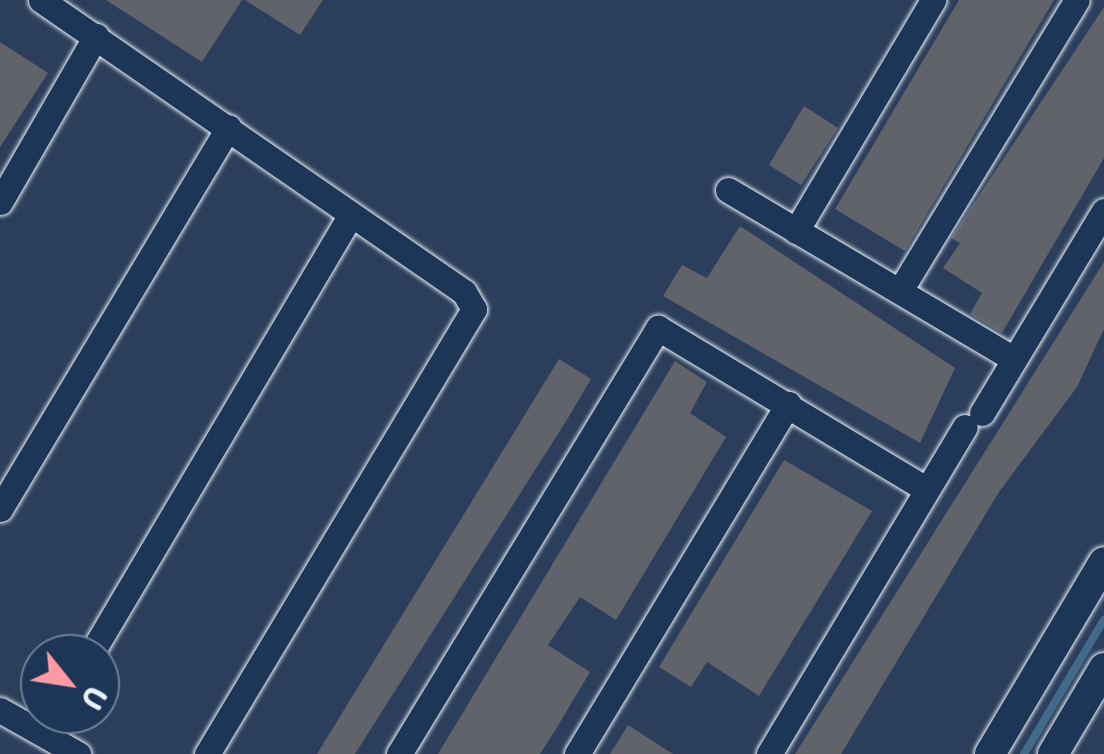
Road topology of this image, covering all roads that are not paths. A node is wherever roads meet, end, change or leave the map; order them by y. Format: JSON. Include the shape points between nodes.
{"nodes":[{"id":1,"x":42,"y":0,"type":"edge"},
{"id":2,"x":933,"y":0,"type":"edge"},
{"id":3,"x":1077,"y":0,"type":"edge"},
{"id":4,"x":96,"y":36,"type":"junction"},
{"id":5,"x":229,"y":127,"type":"junction"},
{"id":6,"x":728,"y":190,"type":"dead end"},
{"id":7,"x":0,"y":202,"type":"edge"},
{"id":8,"x":1104,"y":211,"type":"edge"},
{"id":9,"x":350,"y":216,"type":"junction"},
{"id":10,"x":796,"y":231,"type":"junction"},
{"id":11,"x":900,"y":289,"type":"junction"},
{"id":12,"x":1014,"y":359,"type":"junction"},
{"id":13,"x":788,"y":404,"type":"junction"},
{"id":14,"x":926,"y":490,"type":"junction"},
{"id":15,"x":0,"y":509,"type":"edge"},
{"id":16,"x":1104,"y":562,"type":"edge"},
{"id":17,"x":103,"y":634,"type":"edge"},
{"id":18,"x":1104,"y":668,"type":"edge"},
{"id":19,"x":59,"y":734,"type":"edge"},
{"id":20,"x":78,"y":754,"type":"edge"},
{"id":21,"x":207,"y":754,"type":"edge"},
{"id":22,"x":399,"y":754,"type":"edge"},
{"id":23,"x":577,"y":754,"type":"edge"},
{"id":24,"x":770,"y":754,"type":"edge"},
{"id":25,"x":990,"y":754,"type":"edge"},
{"id":26,"x":1052,"y":754,"type":"edge"}],
"edges":[{"from":1,"to":4,"type":"street"},
{"from":2,"to":10,"type":"street"},
{"from":3,"to":11,"type":"street"},
{"from":4,"to":5,"type":"street"},
{"from":4,"to":7,"type":"street"},
{"from":5,"to":9,"type":"street"},
{"from":5,"to":15,"type":"street"},
{"from":6,"to":10,"type":"street"},
{"from":8,"to":12,"type":"street"},
{"from":9,"to":17,"type":"street"},
{"from":9,"to":21,"type":"street","via":[[464,292],[471,324]]},
{"from":10,"to":11,"type":"street"},
{"from":11,"to":12,"type":"street"},
{"from":12,"to":14,"type":"street"},
{"from":13,"to":14,"type":"street"},
{"from":13,"to":22,"type":"street","via":[[670,330],[652,331]]},
{"from":13,"to":23,"type":"street"},
{"from":14,"to":24,"type":"street"},
{"from":16,"to":25,"type":"street"},
{"from":18,"to":26,"type":"street"},
{"from":19,"to":20,"type":"street"}]}
